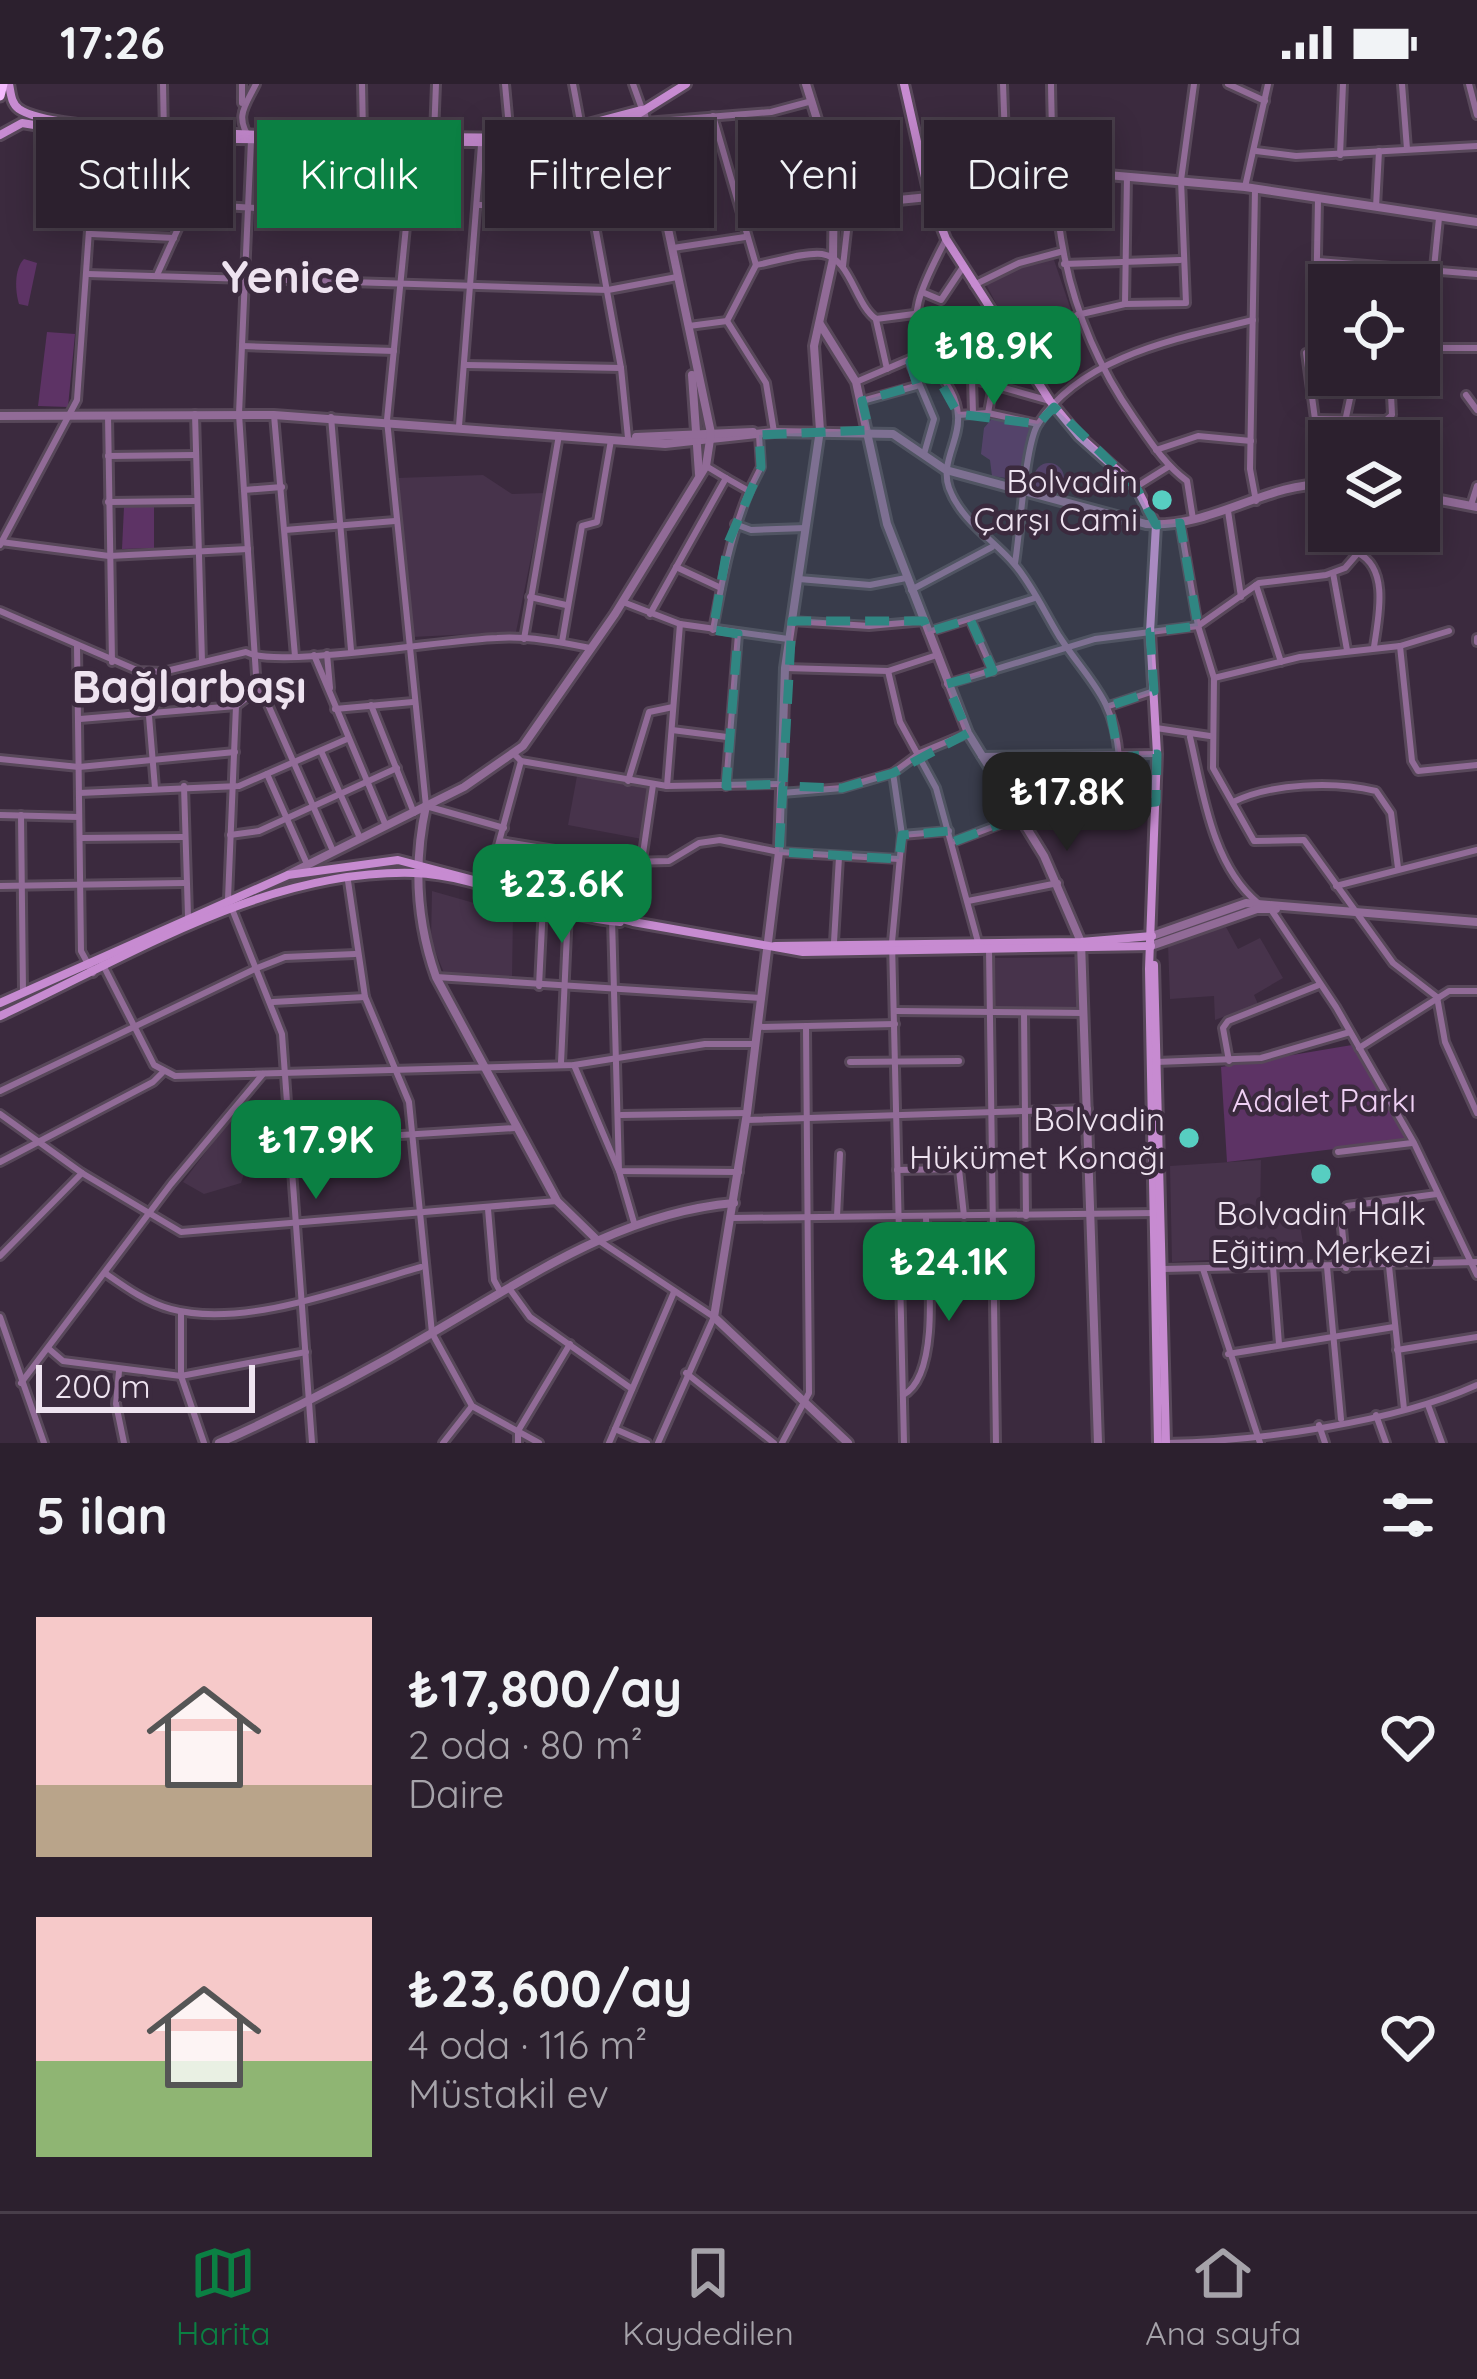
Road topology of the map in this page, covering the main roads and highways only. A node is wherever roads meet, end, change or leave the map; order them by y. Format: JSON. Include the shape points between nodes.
{"nodes":[{"id":1,"x":6,"y":84,"type":"edge"},
{"id":2,"x":686,"y":84,"type":"edge"},
{"id":3,"x":904,"y":84,"type":"edge"},
{"id":4,"x":0,"y":96,"type":"edge"},
{"id":5,"x":643,"y":110,"type":"junction"},
{"id":6,"x":56,"y":120,"type":"edge"},
{"id":7,"x":36,"y":124,"type":"edge"},
{"id":8,"x":0,"y":135,"type":"edge"},
{"id":9,"x":233,"y":136,"type":"edge"},
{"id":10,"x":248,"y":136,"type":"junction"},
{"id":11,"x":416,"y":867,"type":"junction"},
{"id":12,"x":487,"y":884,"type":"junction"},
{"id":13,"x":229,"y":904,"type":"junction"},
{"id":14,"x":612,"y":919,"type":"junction"},
{"id":15,"x":1152,"y":941,"type":"junction"},
{"id":16,"x":894,"y":947,"type":"junction"},
{"id":17,"x":990,"y":947,"type":"junction"},
{"id":18,"x":767,"y":948,"type":"junction"},
{"id":19,"x":102,"y":963,"type":"junction"},
{"id":20,"x":0,"y":1003,"type":"edge"},
{"id":21,"x":0,"y":1016,"type":"edge"},
{"id":22,"x":1155,"y":1213,"type":"junction"},
{"id":23,"x":1163,"y":1443,"type":"edge"}],
"edges":[{"from":1,"to":4,"type":"highway"},
{"from":1,"to":6,"type":"main road","via":[[24,112]]},
{"from":2,"to":5,"type":"main road"},
{"from":3,"to":15,"type":"main road","via":[[946,239],[1052,404],[1136,487],[1156,525]]},
{"from":5,"to":10,"type":"main road","via":[[510,138]]},
{"from":5,"to":10,"type":"main road","via":[[552,143]]},
{"from":7,"to":8,"type":"main road"},
{"from":9,"to":10,"type":"main road"},
{"from":11,"to":12,"type":"main road"},
{"from":11,"to":13,"type":"main road"},
{"from":11,"to":13,"type":"main road","via":[[287,875]]},
{"from":12,"to":14,"type":"main road"},
{"from":12,"to":14,"type":"main road"},
{"from":13,"to":19,"type":"main road"},
{"from":13,"to":19,"type":"main road","via":[[188,916]]},
{"from":14,"to":18,"type":"main road"},
{"from":15,"to":17,"type":"main road"},
{"from":15,"to":22,"type":"main road"},
{"from":15,"to":22,"type":"main road"},
{"from":16,"to":17,"type":"main road"},
{"from":16,"to":17,"type":"main road"},
{"from":16,"to":18,"type":"main road"},
{"from":16,"to":18,"type":"main road"},
{"from":19,"to":20,"type":"main road"},
{"from":19,"to":21,"type":"main road"},
{"from":22,"to":23,"type":"main road"},
{"from":22,"to":23,"type":"main road"}]}
